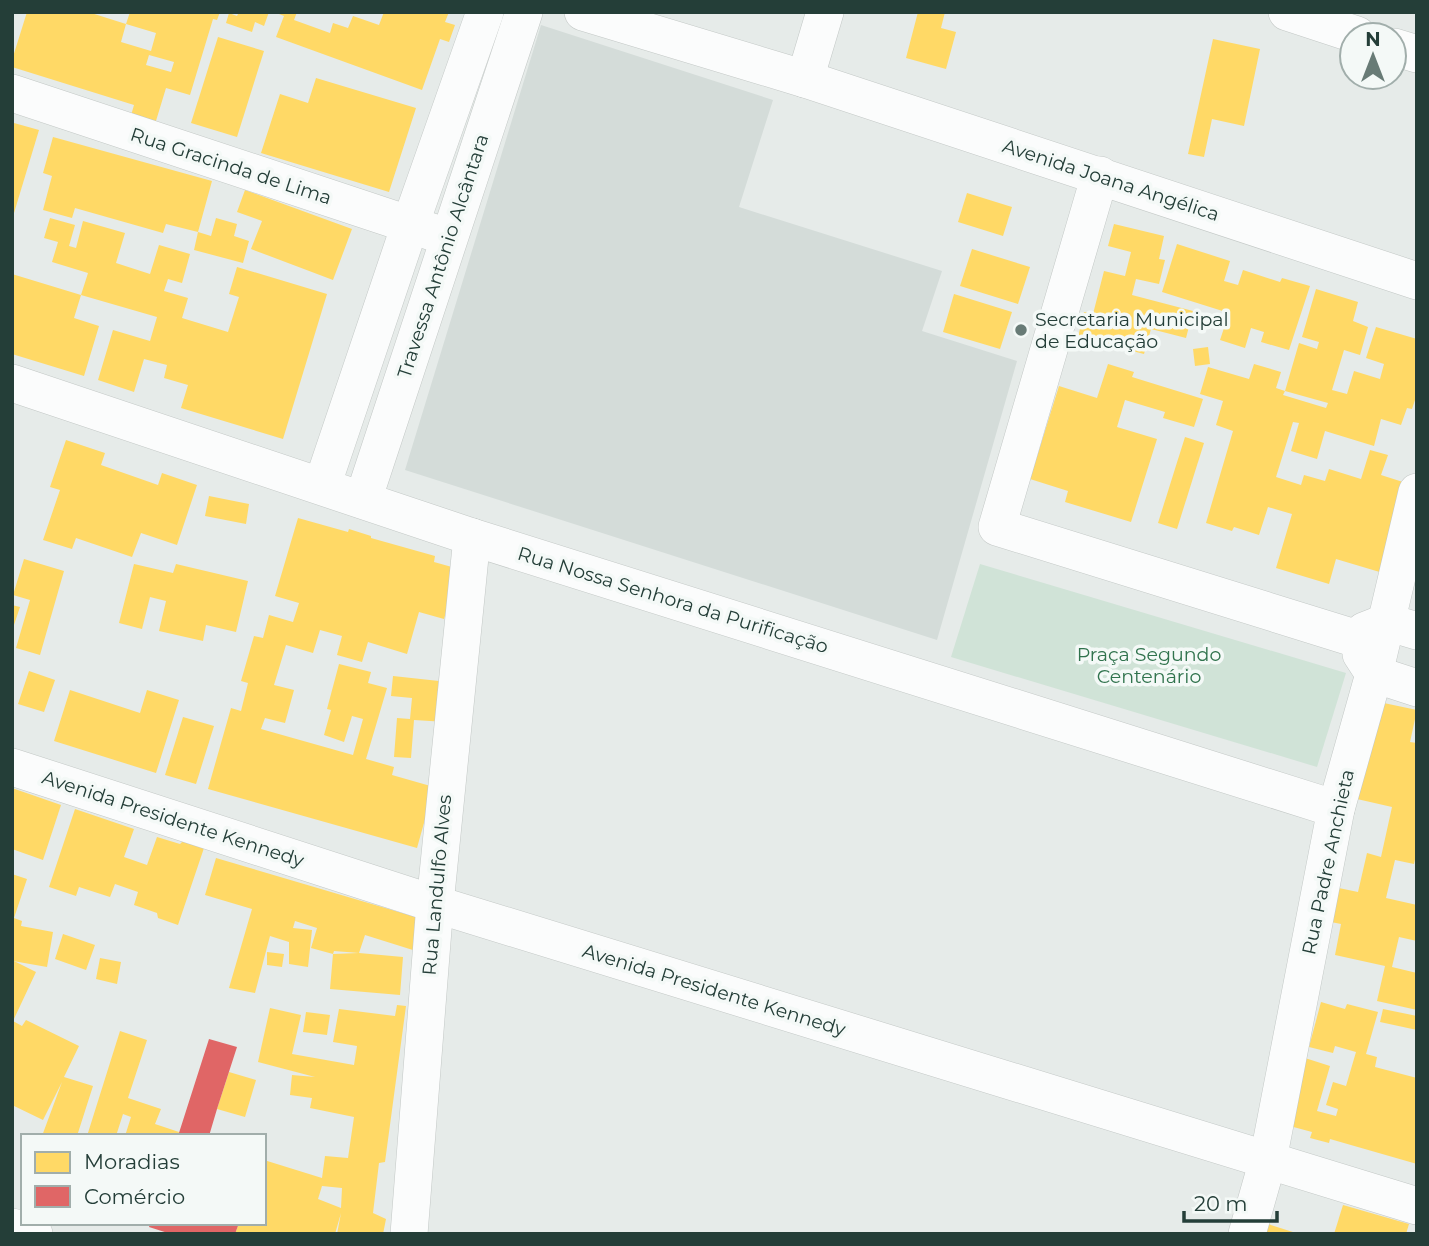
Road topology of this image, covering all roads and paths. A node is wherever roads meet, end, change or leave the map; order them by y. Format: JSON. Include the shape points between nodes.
{"nodes":[{"id":1,"x":485,"y":12,"type":"edge"},
{"id":2,"x":524,"y":12,"type":"edge"},
{"id":3,"x":583,"y":12,"type":"edge"},
{"id":4,"x":825,"y":12,"type":"edge"},
{"id":5,"x":1287,"y":12,"type":"edge"},
{"id":6,"x":1338,"y":29,"type":"edge"},
{"id":7,"x":805,"y":79,"type":"junction"},
{"id":8,"x":12,"y":93,"type":"edge"},
{"id":9,"x":1100,"y":175,"type":"junction"},
{"id":10,"x":410,"y":225,"type":"junction"},
{"id":11,"x":449,"y":239,"type":"junction"},
{"id":12,"x":1417,"y":281,"type":"edge"},
{"id":13,"x":12,"y":383,"type":"edge"},
{"id":14,"x":322,"y":486,"type":"junction"},
{"id":15,"x":1417,"y":492,"type":"edge"},
{"id":16,"x":363,"y":500,"type":"junction"},
{"id":17,"x":472,"y":537,"type":"junction"},
{"id":18,"x":1402,"y":626,"type":"edge"},
{"id":19,"x":1351,"y":637,"type":"junction"},
{"id":20,"x":1374,"y":674,"type":"junction"},
{"id":21,"x":1417,"y":688,"type":"edge"},
{"id":22,"x":12,"y":767,"type":"edge"},
{"id":23,"x":1336,"y":809,"type":"junction"},
{"id":24,"x":435,"y":904,"type":"junction"},
{"id":25,"x":1268,"y":1160,"type":"junction"},
{"id":26,"x":1417,"y":1206,"type":"edge"},
{"id":27,"x":12,"y":1227,"type":"edge"},
{"id":28,"x":34,"y":1234,"type":"edge"},
{"id":29,"x":409,"y":1234,"type":"edge"},
{"id":30,"x":1247,"y":1234,"type":"edge"}],
"edges":[{"from":1,"to":10,"type":"street","name":"Travessa Antônio Alcântara"},
{"from":2,"to":11,"type":"street","name":"Travessa Antônio Alcântara"},
{"from":3,"to":7,"type":"street","name":"Avenida Joana Angélica"},
{"from":4,"to":7,"type":"street"},
{"from":5,"to":6,"type":"street"},
{"from":7,"to":9,"type":"street","name":"Avenida Joana Angélica"},
{"from":8,"to":10,"type":"street","name":"Rua Gracinda de Lima"},
{"from":9,"to":12,"type":"street","name":"Avenida Joana Angélica"},
{"from":9,"to":19,"type":"street","via":[[997,527]]},
{"from":10,"to":11,"type":"street","name":"Rua Gracinda de Lima"},
{"from":10,"to":14,"type":"street","name":"Travessa Antônio Alcântara"},
{"from":11,"to":16,"type":"street","name":"Travessa Antônio Alcântara"},
{"from":13,"to":14,"type":"street","name":"Rua Nossa Senhora da Purificação"},
{"from":14,"to":16,"type":"street","name":"Rua Nossa Senhora da Purificação"},
{"from":15,"to":18,"type":"street","name":"Rua Padre Anchieta"},
{"from":16,"to":17,"type":"street","name":"Rua Nossa Senhora da Purificação"},
{"from":17,"to":23,"type":"street","name":"Rua Nossa Senhora da Purificação"},
{"from":17,"to":24,"type":"street","name":"Rua Landulfo Alves"},
{"from":18,"to":19,"type":"street"},
{"from":18,"to":20,"type":"street","name":"Rua Padre Anchieta"},
{"from":19,"to":20,"type":"street"},
{"from":20,"to":21,"type":"street"},
{"from":20,"to":23,"type":"street","name":"Rua Padre Anchieta"},
{"from":22,"to":24,"type":"street","name":"Avenida Presidente Kennedy"},
{"from":23,"to":25,"type":"street","name":"Rua Padre Anchieta"},
{"from":24,"to":25,"type":"street","name":"Avenida Presidente Kennedy"},
{"from":24,"to":29,"type":"street","name":"Rua Landulfo Alves"},
{"from":25,"to":26,"type":"street","name":"Avenida Presidente Kennedy"},
{"from":25,"to":30,"type":"street","name":"Rua Padre Anchieta"},
{"from":27,"to":28,"type":"street"}]}
